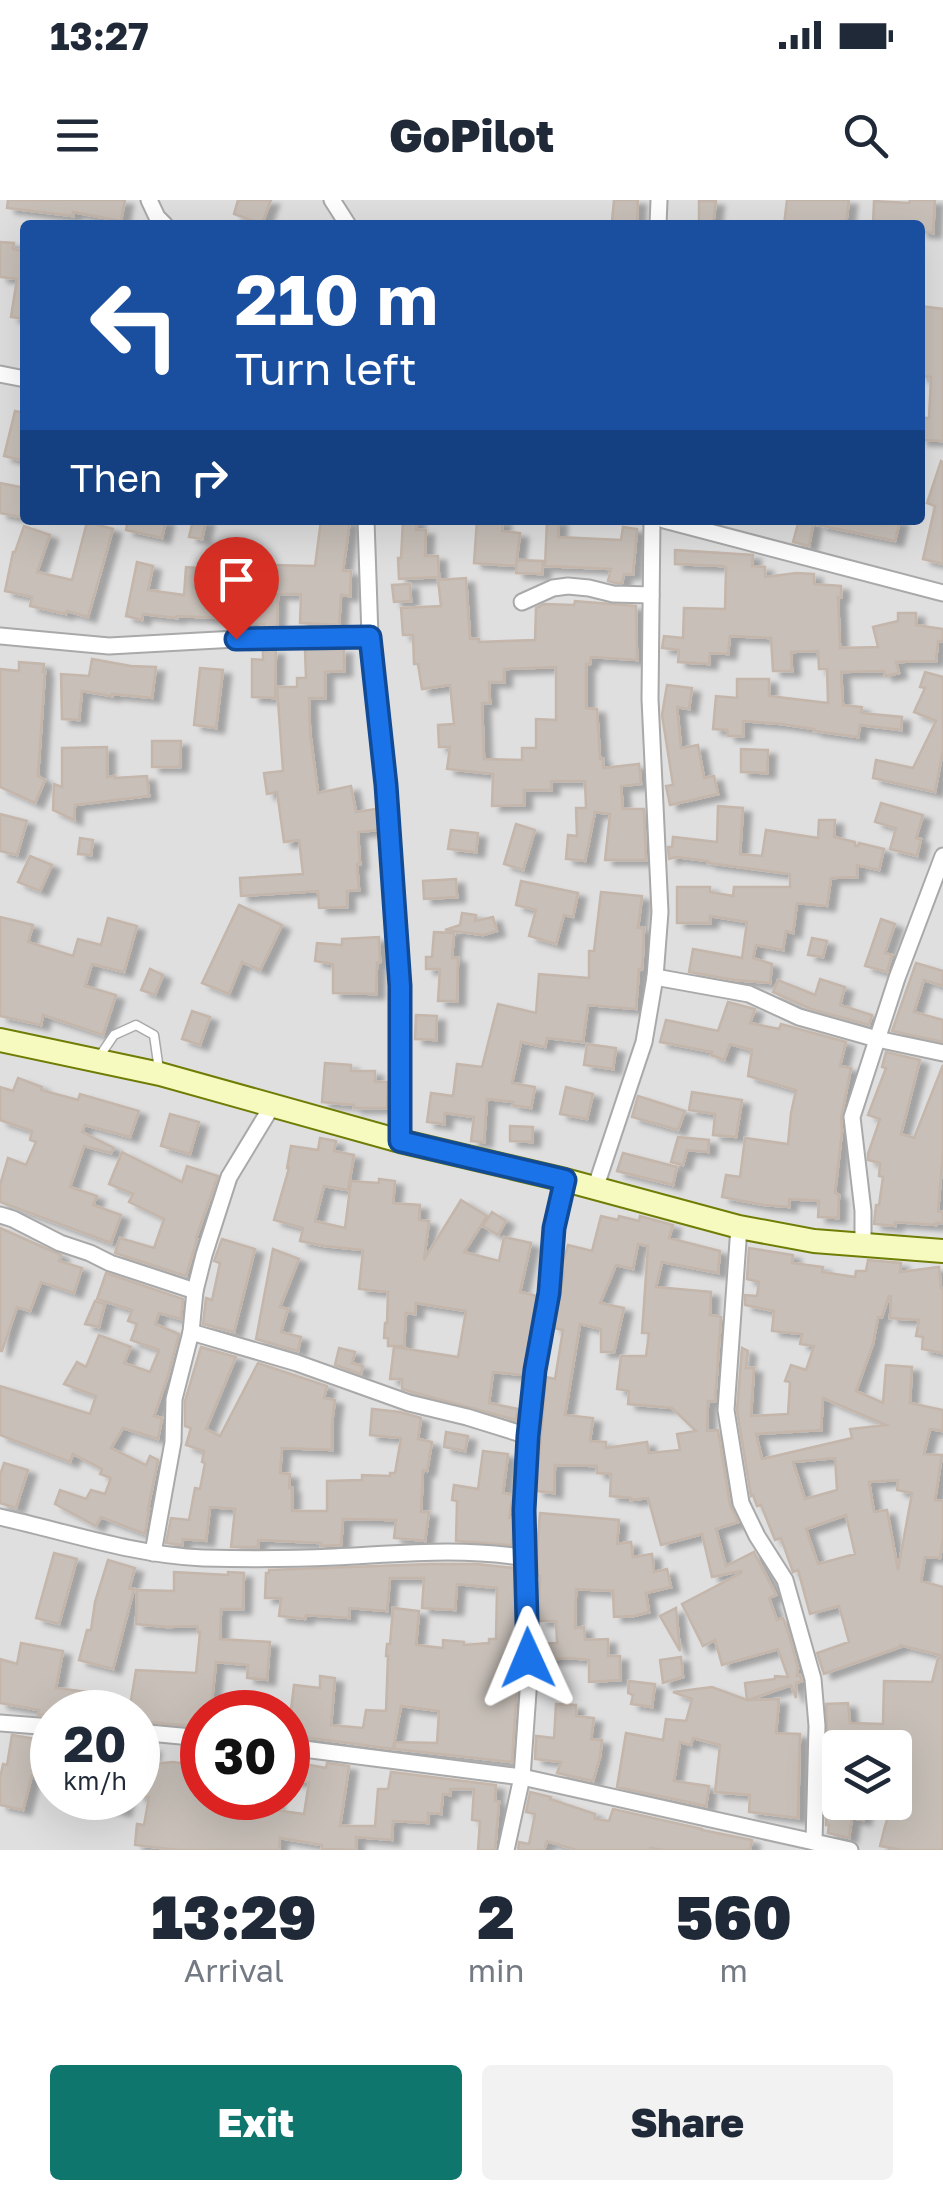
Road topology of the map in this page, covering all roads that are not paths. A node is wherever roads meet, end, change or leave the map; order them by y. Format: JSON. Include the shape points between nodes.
{"nodes":[{"id":1,"x":366,"y":525,"type":"edge"},
{"id":2,"x":652,"y":525,"type":"edge"},
{"id":3,"x":683,"y":525,"type":"edge"},
{"id":4,"x":943,"y":593,"type":"edge"},
{"id":5,"x":651,"y":596,"type":"junction"},
{"id":6,"x":522,"y":602,"type":"dead end"},
{"id":7,"x":0,"y":636,"type":"edge"},
{"id":8,"x":370,"y":637,"type":"junction"},
{"id":9,"x":943,"y":856,"type":"edge"},
{"id":10,"x":655,"y":976,"type":"junction"},
{"id":11,"x":876,"y":1039,"type":"junction"},
{"id":12,"x":0,"y":1040,"type":"edge"},
{"id":13,"x":943,"y":1054,"type":"edge"},
{"id":14,"x":97,"y":1060,"type":"junction"},
{"id":15,"x":160,"y":1074,"type":"junction"},
{"id":16,"x":272,"y":1106,"type":"junction"},
{"id":17,"x":400,"y":1141,"type":"junction"},
{"id":18,"x":565,"y":1180,"type":"junction"},
{"id":19,"x":596,"y":1190,"type":"junction"},
{"id":20,"x":0,"y":1216,"type":"edge"},
{"id":21,"x":739,"y":1227,"type":"junction"},
{"id":22,"x":863,"y":1244,"type":"junction"},
{"id":23,"x":943,"y":1251,"type":"edge"},
{"id":24,"x":194,"y":1291,"type":"junction"},
{"id":25,"x":191,"y":1332,"type":"junction"},
{"id":26,"x":528,"y":1436,"type":"junction"},
{"id":27,"x":0,"y":1517,"type":"edge"},
{"id":28,"x":153,"y":1553,"type":"junction"},
{"id":29,"x":526,"y":1558,"type":"junction"},
{"id":30,"x":0,"y":1724,"type":"edge"},
{"id":31,"x":30,"y":1725,"type":"edge"},
{"id":32,"x":310,"y":1750,"type":"edge"},
{"id":33,"x":522,"y":1777,"type":"junction"},
{"id":34,"x":814,"y":1842,"type":"junction"},
{"id":35,"x":506,"y":1850,"type":"edge"},
{"id":36,"x":850,"y":1850,"type":"edge"}],
"edges":[{"from":1,"to":8,"type":"street"},
{"from":2,"to":5,"type":"street"},
{"from":3,"to":4,"type":"street"},
{"from":5,"to":6,"type":"street","via":[[568,586]]},
{"from":5,"to":10,"type":"street","via":[[660,912]]},
{"from":7,"to":8,"type":"street","via":[[109,646]]},
{"from":8,"to":17,"type":"street","via":[[400,986]]},
{"from":9,"to":11,"type":"street"},
{"from":10,"to":11,"type":"street","via":[[749,994]]},
{"from":10,"to":19,"type":"street","via":[[644,1042]]},
{"from":11,"to":13,"type":"street"},
{"from":11,"to":22,"type":"street","via":[[852,1117]]},
{"from":12,"to":14,"type":"street"},
{"from":14,"to":15,"type":"street"},
{"from":14,"to":15,"type":"lane","via":[[114,1036],[136,1025],[154,1035]]},
{"from":15,"to":16,"type":"street"},
{"from":16,"to":17,"type":"street"},
{"from":16,"to":24,"type":"street","via":[[229,1177]]},
{"from":17,"to":18,"type":"street"},
{"from":18,"to":19,"type":"street"},
{"from":18,"to":26,"type":"street"},
{"from":19,"to":21,"type":"street"},
{"from":20,"to":24,"type":"street"},
{"from":21,"to":22,"type":"street"},
{"from":21,"to":34,"type":"street","via":[[726,1410],[740,1502],[786,1580],[813,1680]]},
{"from":22,"to":23,"type":"street"},
{"from":24,"to":25,"type":"street"},
{"from":25,"to":26,"type":"street"},
{"from":25,"to":28,"type":"street","via":[[174,1399]]},
{"from":26,"to":29,"type":"street"},
{"from":27,"to":28,"type":"street"},
{"from":28,"to":29,"type":"street","via":[[282,1558],[443,1551]]},
{"from":29,"to":33,"type":"street","via":[[529,1678]]},
{"from":30,"to":31,"type":"street"},
{"from":32,"to":33,"type":"street"},
{"from":33,"to":34,"type":"street"},
{"from":33,"to":35,"type":"street"},
{"from":34,"to":36,"type":"street"}]}
